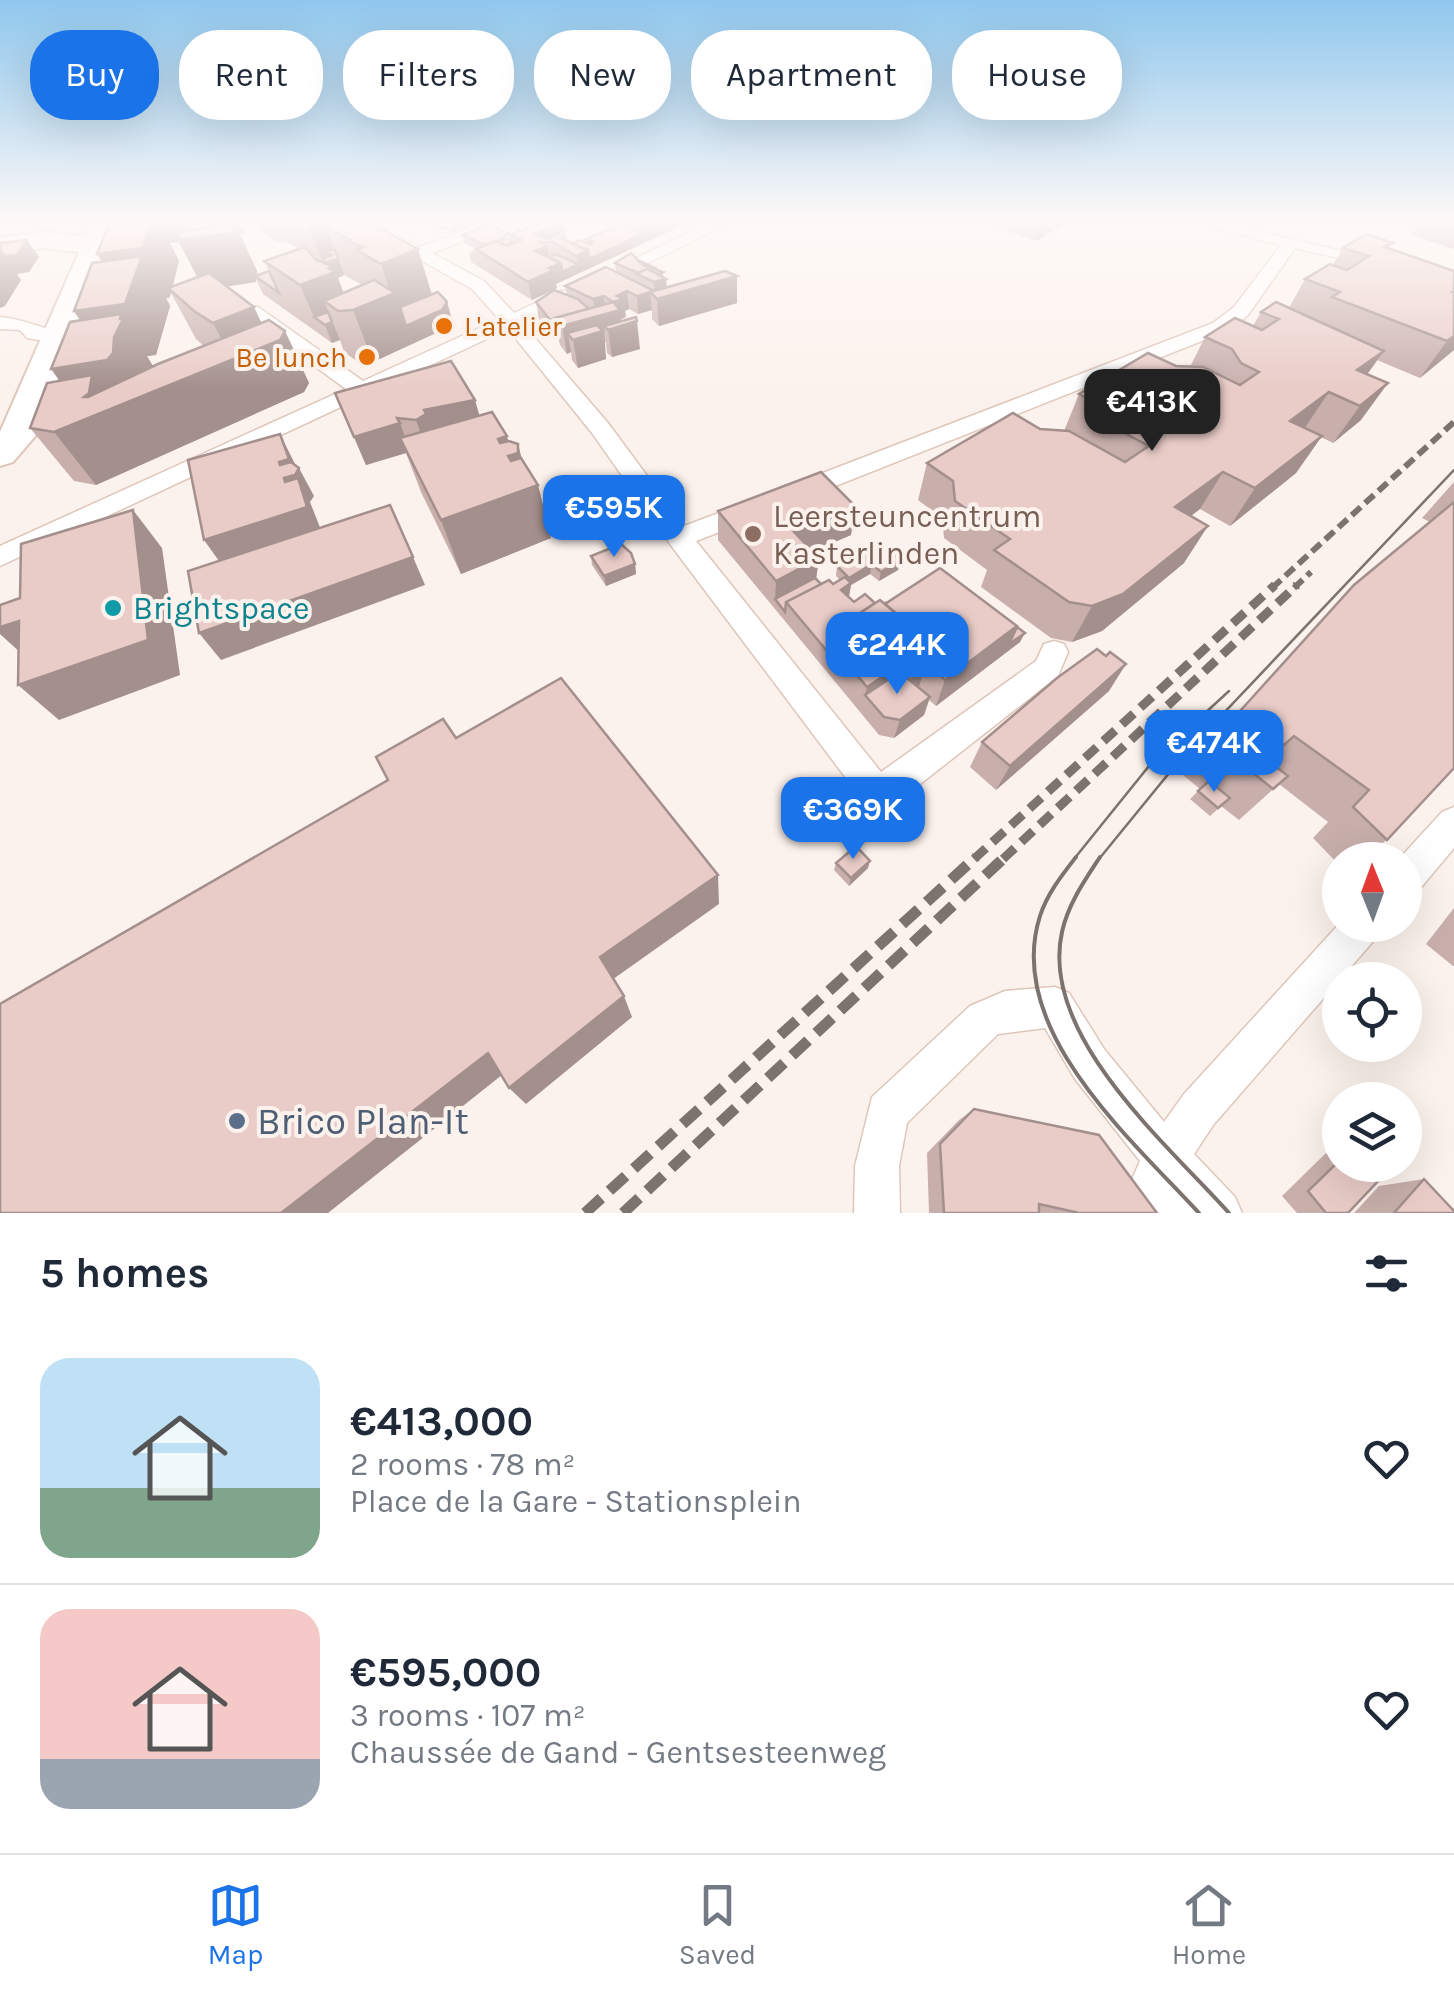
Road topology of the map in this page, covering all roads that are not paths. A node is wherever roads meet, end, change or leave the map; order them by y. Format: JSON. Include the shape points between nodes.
{"nodes":[{"id":1,"x":81,"y":277,"type":"edge"},
{"id":2,"x":465,"y":277,"type":"edge"},
{"id":3,"x":606,"y":277,"type":"edge"},
{"id":4,"x":1266,"y":277,"type":"edge"},
{"id":5,"x":224,"y":305,"type":"edge"},
{"id":6,"x":511,"y":321,"type":"junction"},
{"id":7,"x":0,"y":324,"type":"edge"},
{"id":8,"x":56,"y":337,"type":"junction"},
{"id":9,"x":360,"y":389,"type":"junction"},
{"id":10,"x":15,"y":411,"type":"edge"},
{"id":11,"x":0,"y":454,"type":"edge"},
{"id":12,"x":679,"y":538,"type":"junction"},
{"id":13,"x":0,"y":558,"type":"edge"},
{"id":14,"x":1054,"y":652,"type":"dead end"},
{"id":15,"x":1454,"y":823,"type":"edge"},
{"id":16,"x":1422,"y":860,"type":"edge"},
{"id":17,"x":1348,"y":942,"type":"edge"},
{"id":18,"x":1163,"y":1185,"type":"edge"},
{"id":19,"x":877,"y":1213,"type":"edge"},
{"id":20,"x":1219,"y":1213,"type":"edge"}],
"edges":[{"from":1,"to":8,"type":"main road"},
{"from":2,"to":6,"type":"street"},
{"from":3,"to":6,"type":"street"},
{"from":4,"to":12,"type":"street","via":[[1220,326]]},
{"from":5,"to":9,"type":"street","via":[[250,311]]},
{"from":6,"to":9,"type":"street"},
{"from":6,"to":12,"type":"street"},
{"from":7,"to":8,"type":"street"},
{"from":8,"to":10,"type":"main road"},
{"from":9,"to":13,"type":"street"},
{"from":10,"to":11,"type":"main road","via":[[20,434]]},
{"from":12,"to":14,"type":"street","via":[[876,792],[1048,668]]},
{"from":15,"to":16,"type":"street"},
{"from":17,"to":18,"type":"street","via":[[1210,1096]]},
{"from":18,"to":19,"type":"street","via":[[1055,1006],[984,1020],[887,1112]]},
{"from":18,"to":20,"type":"street"}]}
